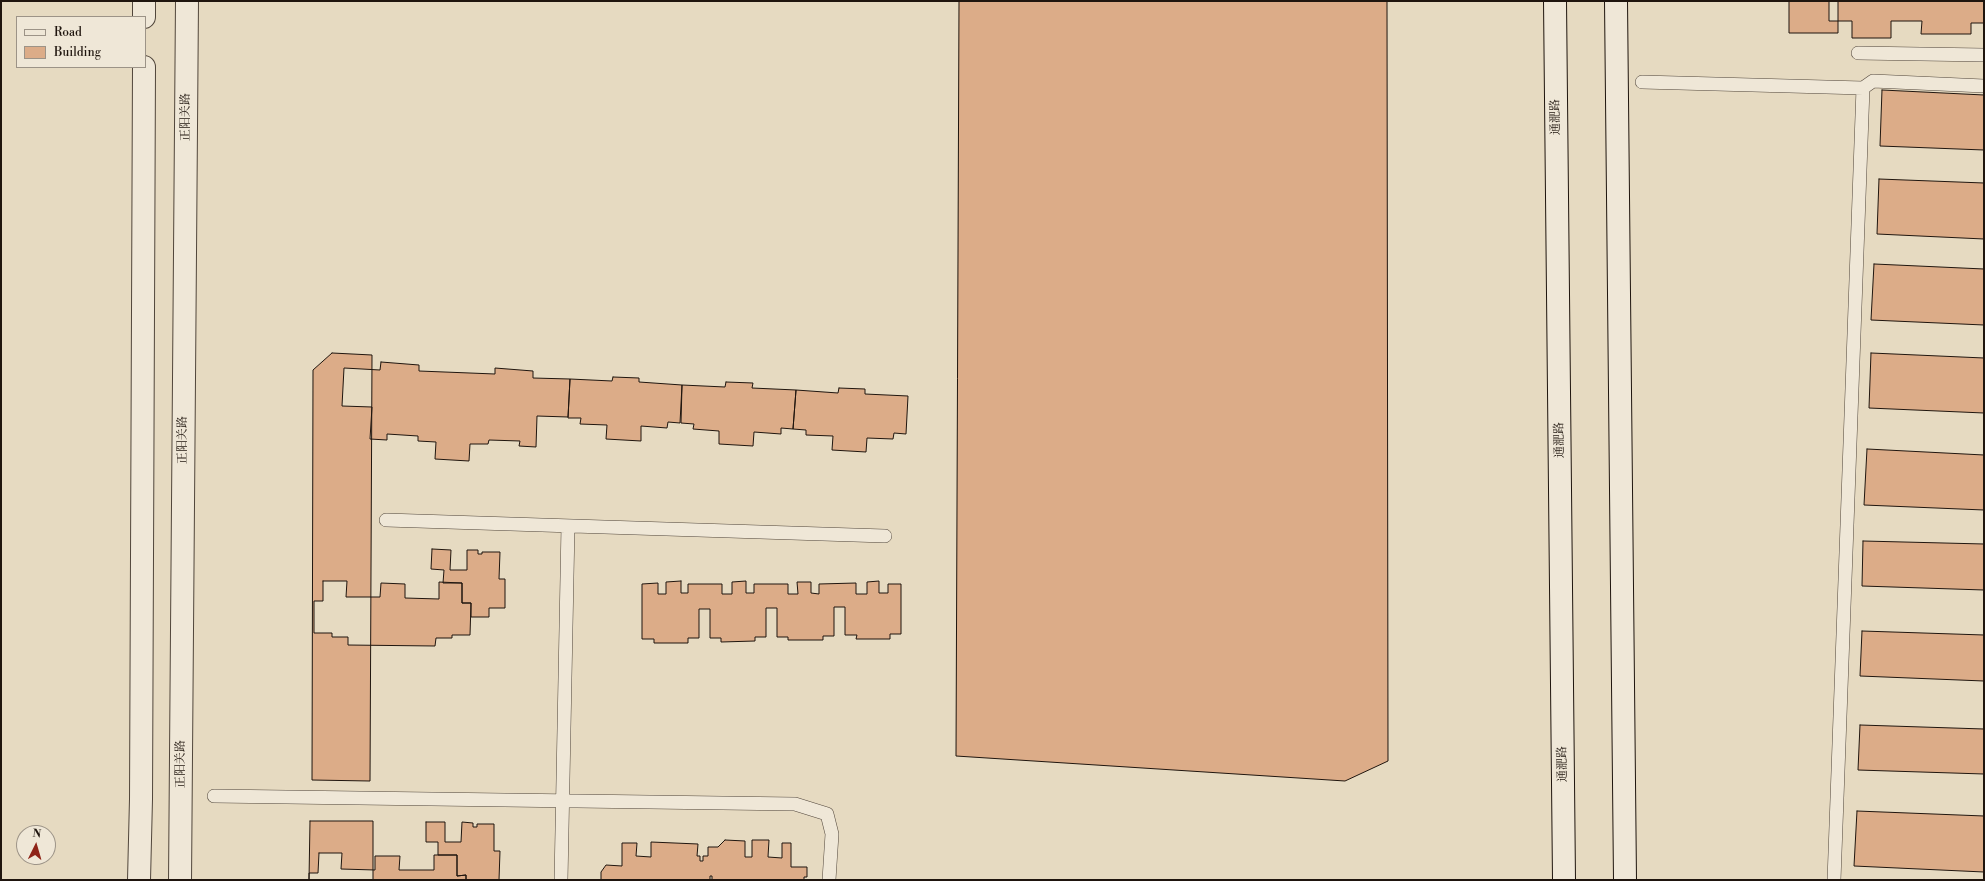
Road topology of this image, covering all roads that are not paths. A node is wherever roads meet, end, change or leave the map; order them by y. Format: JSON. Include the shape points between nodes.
{"nodes":[{"id":1,"x":144,"y":1,"type":"edge"},
{"id":2,"x":187,"y":1,"type":"edge"},
{"id":3,"x":1555,"y":1,"type":"edge"},
{"id":4,"x":1616,"y":1,"type":"edge"},
{"id":5,"x":144,"y":16,"type":"edge"},
{"id":6,"x":1858,"y":53,"type":"dead end"},
{"id":7,"x":1984,"y":55,"type":"edge"},
{"id":8,"x":144,"y":68,"type":"edge"},
{"id":9,"x":1642,"y":82,"type":"dead end"},
{"id":10,"x":1984,"y":86,"type":"edge"},
{"id":11,"x":1863,"y":88,"type":"junction"},
{"id":12,"x":386,"y":520,"type":"dead end"},
{"id":13,"x":568,"y":526,"type":"junction"},
{"id":14,"x":885,"y":536,"type":"dead end"},
{"id":15,"x":214,"y":796,"type":"dead end"},
{"id":16,"x":139,"y":880,"type":"edge"},
{"id":17,"x":180,"y":880,"type":"edge"},
{"id":18,"x":561,"y":880,"type":"edge"},
{"id":19,"x":829,"y":880,"type":"edge"},
{"id":20,"x":1564,"y":880,"type":"edge"},
{"id":21,"x":1625,"y":880,"type":"edge"},
{"id":22,"x":1834,"y":880,"type":"edge"}],
"edges":[{"from":1,"to":5,"type":"main road"},
{"from":2,"to":17,"type":"main road","name":"正阳关路"},
{"from":3,"to":20,"type":"main road","name":"通淝路"},
{"from":4,"to":21,"type":"main road"},
{"from":6,"to":7,"type":"lane"},
{"from":8,"to":16,"type":"main road"},
{"from":9,"to":11,"type":"lane"},
{"from":10,"to":11,"type":"lane","via":[[1873,81]]},
{"from":11,"to":22,"type":"lane"},
{"from":12,"to":13,"type":"lane"},
{"from":13,"to":14,"type":"lane"},
{"from":13,"to":18,"type":"lane"},
{"from":15,"to":19,"type":"lane","via":[[795,804],[827,814],[832,834]]}]}
